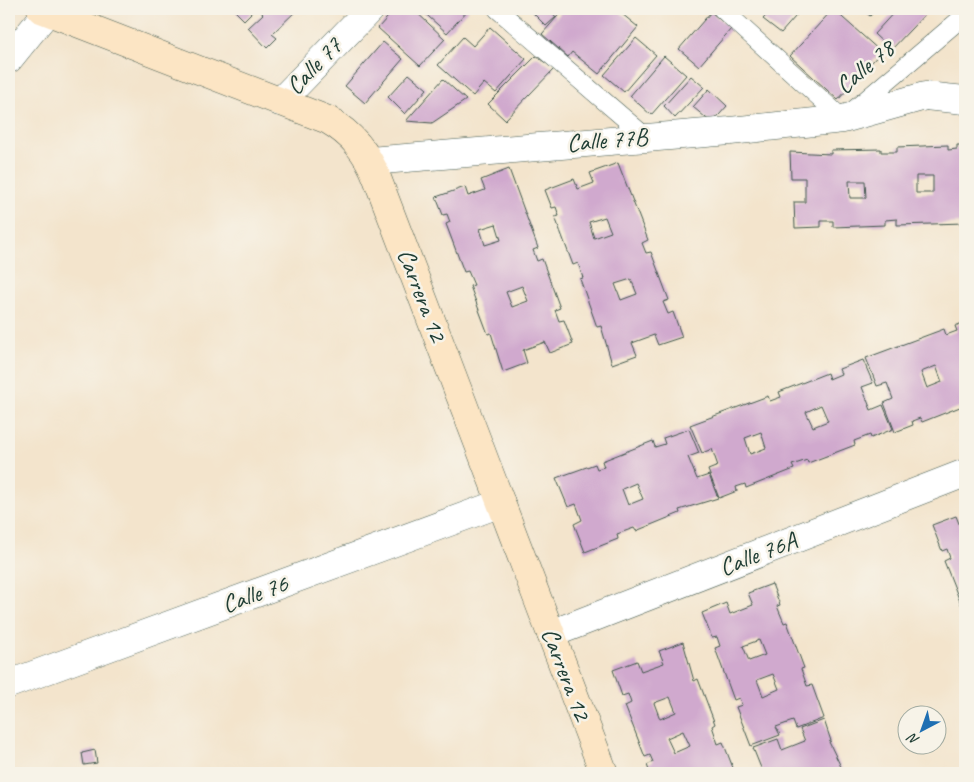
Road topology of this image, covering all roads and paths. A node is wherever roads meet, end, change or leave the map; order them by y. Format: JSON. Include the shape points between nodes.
{"nodes":[{"id":1,"x":370,"y":9,"type":"edge"},
{"id":2,"x":497,"y":9,"type":"edge"},
{"id":3,"x":722,"y":9,"type":"edge"},
{"id":4,"x":44,"y":10,"type":"edge"},
{"id":5,"x":964,"y":11,"type":"edge"},
{"id":6,"x":9,"y":59,"type":"edge"},
{"id":7,"x":965,"y":100,"type":"edge"},
{"id":8,"x":280,"y":102,"type":"junction"},
{"id":9,"x":843,"y":119,"type":"junction"},
{"id":10,"x":646,"y":137,"type":"junction"},
{"id":11,"x":370,"y":161,"type":"junction"},
{"id":12,"x":965,"y":473,"type":"edge"},
{"id":13,"x":501,"y":503,"type":"junction"},
{"id":14,"x":551,"y":634,"type":"junction"},
{"id":15,"x":9,"y":684,"type":"edge"},
{"id":16,"x":604,"y":773,"type":"edge"}],
"edges":[{"from":1,"to":8,"type":"street","name":"Calle 77"},
{"from":2,"to":10,"type":"lane"},
{"from":3,"to":9,"type":"lane"},
{"from":4,"to":6,"type":"street"},
{"from":4,"to":8,"type":"main road","name":"Carrera 12"},
{"from":5,"to":9,"type":"lane","name":"Calle 78"},
{"from":7,"to":9,"type":"street","name":"Calle 77B","via":[[925,96]]},
{"from":8,"to":11,"type":"main road","name":"Carrera 12","via":[[345,130]]},
{"from":9,"to":10,"type":"street","name":"Calle 77B"},
{"from":10,"to":11,"type":"street","name":"Calle 77B"},
{"from":11,"to":13,"type":"main road","name":"Carrera 12"},
{"from":12,"to":14,"type":"street","name":"Calle 76A"},
{"from":13,"to":14,"type":"main road","name":"Carrera 12"},
{"from":13,"to":15,"type":"street","name":"Calle 76"},
{"from":14,"to":16,"type":"main road","name":"Carrera 12"}]}
